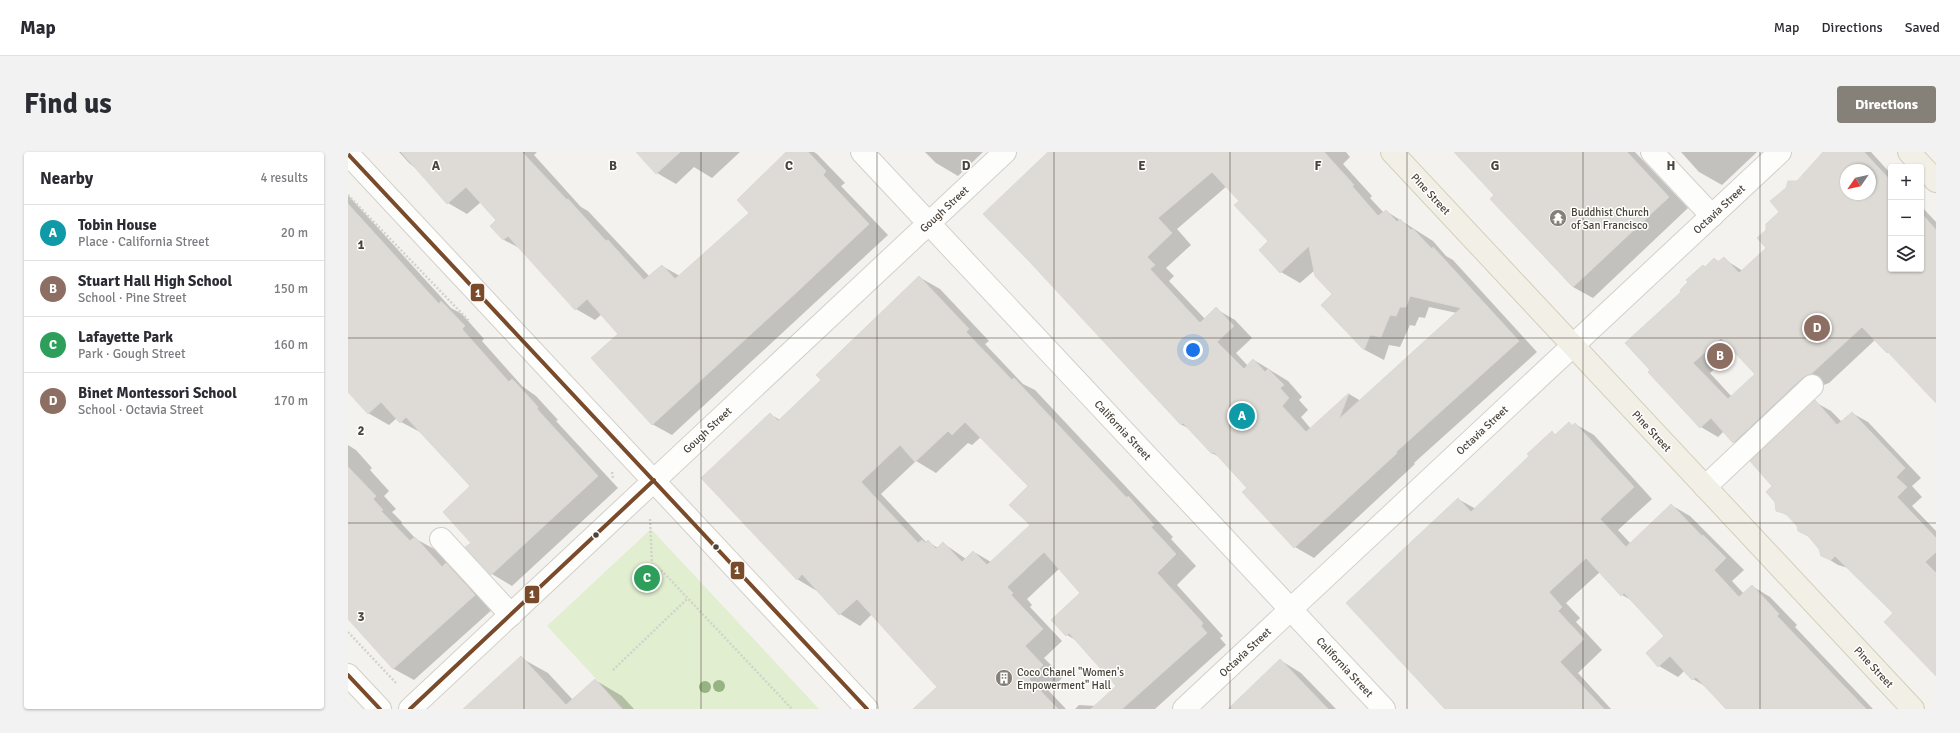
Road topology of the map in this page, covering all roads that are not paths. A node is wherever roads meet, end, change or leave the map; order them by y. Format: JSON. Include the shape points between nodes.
{"nodes":[{"id":1,"x":862,"y":152,"type":"edge"},
{"id":2,"x":1005,"y":152,"type":"edge"},
{"id":3,"x":1392,"y":152,"type":"edge"},
{"id":4,"x":1652,"y":152,"type":"edge"},
{"id":5,"x":1780,"y":152,"type":"edge"},
{"id":6,"x":1909,"y":152,"type":"edge"},
{"id":7,"x":348,"y":154,"type":"edge"},
{"id":8,"x":1936,"y":181,"type":"edge"},
{"id":9,"x":1712,"y":216,"type":"junction"},
{"id":10,"x":929,"y":224,"type":"junction"},
{"id":11,"x":1573,"y":346,"type":"junction"},
{"id":12,"x":1812,"y":386,"type":"dead end"},
{"id":13,"x":654,"y":480,"type":"junction"},
{"id":14,"x":1705,"y":487,"type":"junction"},
{"id":15,"x":441,"y":539,"type":"dead end"},
{"id":16,"x":1291,"y":610,"type":"junction"},
{"id":17,"x":511,"y":615,"type":"junction"},
{"id":18,"x":348,"y":675,"type":"edge"},
{"id":19,"x":380,"y":709,"type":"edge"},
{"id":20,"x":410,"y":709,"type":"edge"},
{"id":21,"x":867,"y":709,"type":"edge"},
{"id":22,"x":1184,"y":709,"type":"edge"},
{"id":23,"x":1384,"y":709,"type":"edge"},
{"id":24,"x":1913,"y":709,"type":"edge"}],
"edges":[{"from":1,"to":10,"type":"street","name":"California Street"},
{"from":2,"to":10,"type":"street","name":"Gough Street"},
{"from":3,"to":11,"type":"main road","name":"Pine Street"},
{"from":4,"to":9,"type":"street"},
{"from":5,"to":9,"type":"street","name":"Octavia Street"},
{"from":6,"to":8,"type":"main road"},
{"from":7,"to":13,"type":"street"},
{"from":9,"to":11,"type":"street","name":"Octavia Street"},
{"from":10,"to":13,"type":"street","name":"Gough Street"},
{"from":10,"to":16,"type":"street","name":"California Street"},
{"from":11,"to":14,"type":"main road","name":"Pine Street"},
{"from":11,"to":16,"type":"street","name":"Octavia Street"},
{"from":12,"to":14,"type":"street"},
{"from":13,"to":17,"type":"street","name":"Gough Street"},
{"from":13,"to":21,"type":"street"},
{"from":14,"to":24,"type":"main road","name":"Pine Street"},
{"from":15,"to":17,"type":"street"},
{"from":16,"to":22,"type":"street","name":"Octavia Street"},
{"from":16,"to":23,"type":"street","name":"California Street"},
{"from":17,"to":20,"type":"street","name":"Gough Street"},
{"from":18,"to":19,"type":"street"}]}
